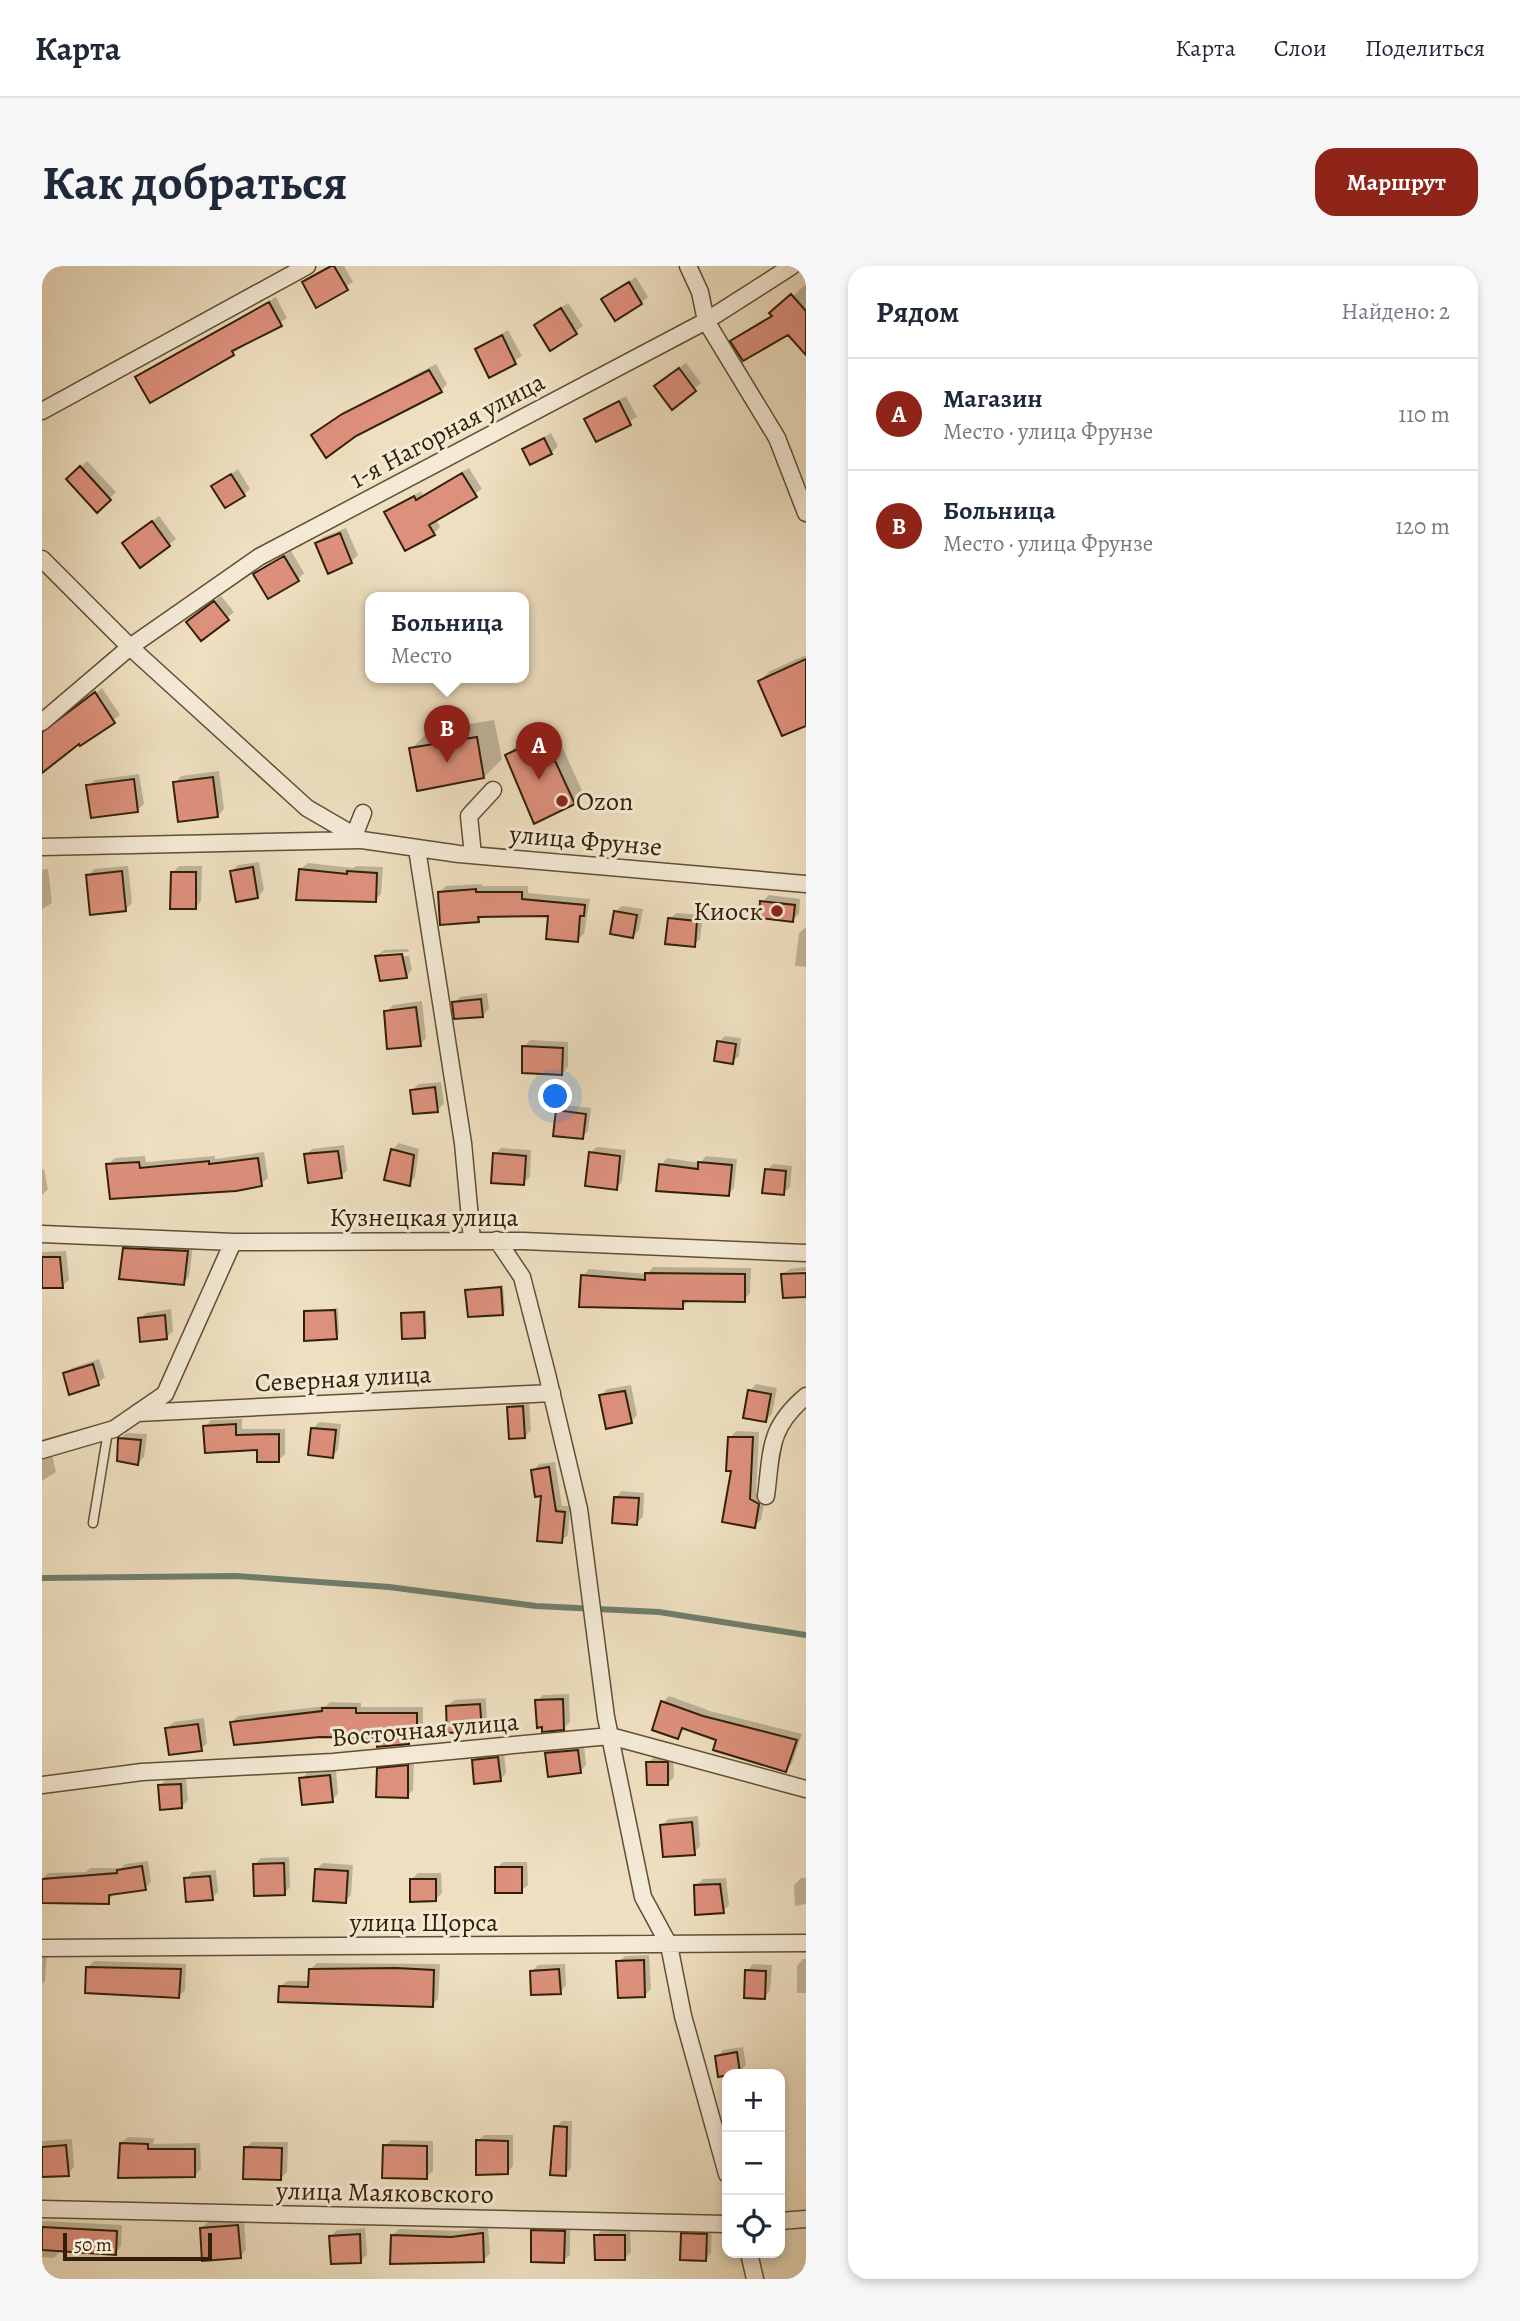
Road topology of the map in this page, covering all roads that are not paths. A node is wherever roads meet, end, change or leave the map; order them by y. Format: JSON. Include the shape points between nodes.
{"nodes":[{"id":1,"x":307,"y":266,"type":"edge"},
{"id":2,"x":688,"y":266,"type":"edge"},
{"id":3,"x":792,"y":266,"type":"edge"},
{"id":4,"x":706,"y":321,"type":"junction"},
{"id":5,"x":42,"y":411,"type":"edge"},
{"id":6,"x":806,"y":513,"type":"edge"},
{"id":7,"x":42,"y":559,"type":"edge"},
{"id":8,"x":130,"y":646,"type":"junction"},
{"id":9,"x":42,"y":722,"type":"edge"},
{"id":10,"x":493,"y":790,"type":"dead end"},
{"id":11,"x":363,"y":813,"type":"dead end"},
{"id":12,"x":358,"y":838,"type":"junction"},
{"id":13,"x":42,"y":846,"type":"edge"},
{"id":14,"x":417,"y":849,"type":"junction"},
{"id":15,"x":473,"y":855,"type":"junction"},
{"id":16,"x":806,"y":884,"type":"edge"},
{"id":17,"x":42,"y":1234,"type":"edge"},
{"id":18,"x":472,"y":1240,"type":"junction"},
{"id":19,"x":497,"y":1240,"type":"junction"},
{"id":20,"x":233,"y":1242,"type":"junction"},
{"id":21,"x":806,"y":1253,"type":"edge"},
{"id":22,"x":552,"y":1393,"type":"junction"},
{"id":23,"x":806,"y":1396,"type":"edge"},
{"id":24,"x":137,"y":1413,"type":"junction"},
{"id":25,"x":108,"y":1431,"type":"junction"},
{"id":26,"x":42,"y":1450,"type":"edge"},
{"id":27,"x":766,"y":1496,"type":"dead end"},
{"id":28,"x":93,"y":1523,"type":"dead end"},
{"id":29,"x":610,"y":1736,"type":"junction"},
{"id":30,"x":42,"y":1785,"type":"edge"},
{"id":31,"x":806,"y":1789,"type":"edge"},
{"id":32,"x":806,"y":1943,"type":"edge"},
{"id":33,"x":669,"y":1945,"type":"junction"},
{"id":34,"x":42,"y":1948,"type":"edge"},
{"id":35,"x":722,"y":2156,"type":"edge"},
{"id":36,"x":42,"y":2209,"type":"edge"},
{"id":37,"x":806,"y":2219,"type":"edge"},
{"id":38,"x":785,"y":2221,"type":"edge"},
{"id":39,"x":722,"y":2224,"type":"edge"},
{"id":40,"x":750,"y":2258,"type":"edge"},
{"id":41,"x":755,"y":2279,"type":"edge"}],
"edges":[{"from":1,"to":5,"type":"street"},
{"from":2,"to":4,"type":"street"},
{"from":3,"to":4,"type":"street","name":"1-я Нагорная улица"},
{"from":4,"to":6,"type":"street","via":[[777,438]]},
{"from":4,"to":8,"type":"street","name":"1-я Нагорная улица","via":[[259,557]]},
{"from":7,"to":8,"type":"street","name":"улица Фрунзе"},
{"from":8,"to":9,"type":"street","name":"1-я Нагорная улица"},
{"from":8,"to":12,"type":"street","name":"улица Фрунзе","via":[[307,808]]},
{"from":10,"to":15,"type":"street","via":[[469,816]]},
{"from":11,"to":12,"type":"street"},
{"from":12,"to":13,"type":"street","name":"улица Фрунзе"},
{"from":12,"to":14,"type":"street","name":"улица Фрунзе"},
{"from":14,"to":15,"type":"street","name":"улица Фрунзе"},
{"from":14,"to":18,"type":"street","via":[[463,1143]]},
{"from":15,"to":16,"type":"street","name":"улица Фрунзе"},
{"from":17,"to":20,"type":"street","name":"Кузнецкая улица"},
{"from":18,"to":19,"type":"street","name":"Кузнецкая улица"},
{"from":18,"to":20,"type":"street","name":"Кузнецкая улица"},
{"from":19,"to":21,"type":"street","name":"Кузнецкая улица"},
{"from":19,"to":22,"type":"street","via":[[522,1277]]},
{"from":20,"to":24,"type":"street","name":"Северная улица","via":[[165,1394]]},
{"from":22,"to":24,"type":"street","name":"Северная улица"},
{"from":22,"to":29,"type":"street","via":[[579,1509]]},
{"from":23,"to":27,"type":"street","via":[[785,1413],[774,1440]]},
{"from":24,"to":25,"type":"street","name":"Северная улица"},
{"from":25,"to":26,"type":"street","name":"Северная улица"},
{"from":25,"to":28,"type":"lane"},
{"from":29,"to":30,"type":"street","name":"Восточная улица","via":[[333,1762],[142,1772]]},
{"from":29,"to":31,"type":"street","name":"Восточная улица"},
{"from":29,"to":33,"type":"street","via":[[643,1897]]},
{"from":32,"to":33,"type":"street","name":"улица Щорса"},
{"from":33,"to":34,"type":"street","name":"улица Щорса"},
{"from":33,"to":35,"type":"street","via":[[683,2016]]},
{"from":36,"to":39,"type":"street","name":"улица Маяковского"},
{"from":37,"to":38,"type":"street"},
{"from":40,"to":41,"type":"street"}]}
